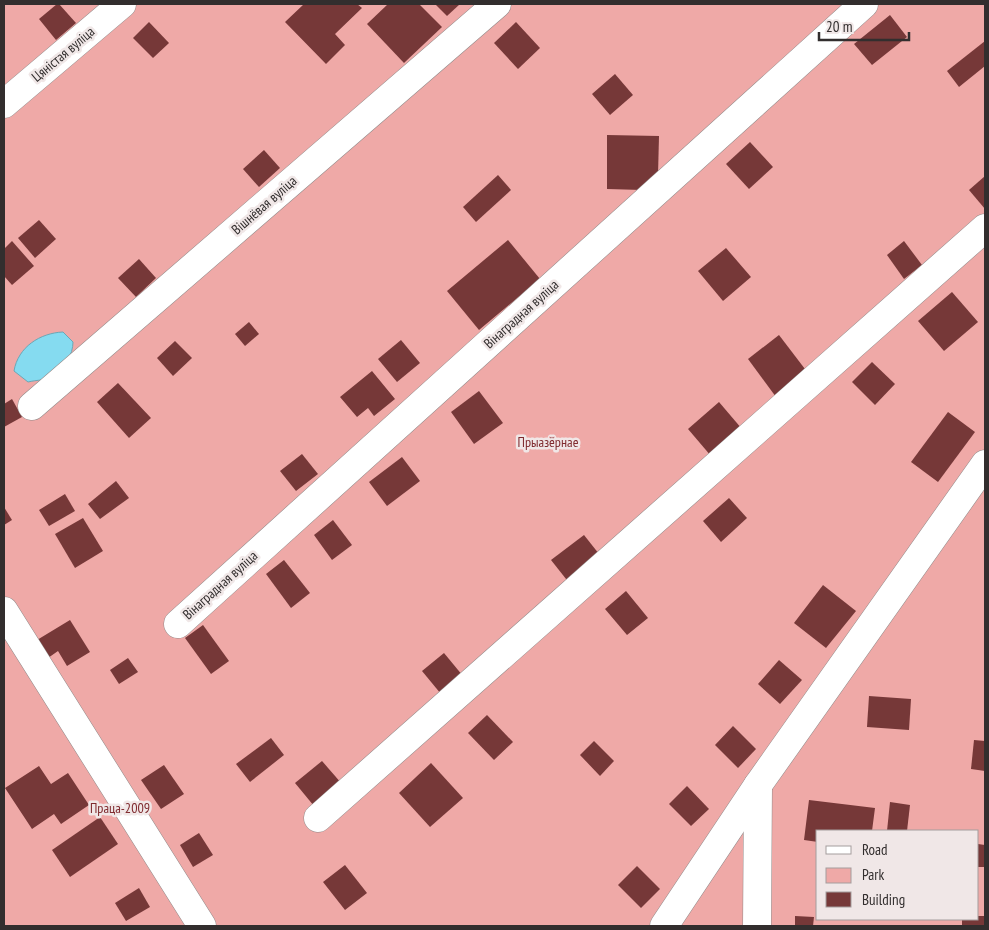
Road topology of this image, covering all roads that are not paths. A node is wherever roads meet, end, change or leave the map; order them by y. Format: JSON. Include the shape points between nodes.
{"nodes":[{"id":1,"x":122,"y":4,"type":"edge"},
{"id":2,"x":497,"y":4,"type":"edge"},
{"id":3,"x":864,"y":4,"type":"edge"},
{"id":4,"x":4,"y":104,"type":"edge"},
{"id":5,"x":985,"y":228,"type":"edge"},
{"id":6,"x":32,"y":406,"type":"dead end"},
{"id":7,"x":985,"y":464,"type":"edge"},
{"id":8,"x":4,"y":610,"type":"edge"},
{"id":9,"x":178,"y":624,"type":"dead end"},
{"id":10,"x":758,"y":785,"type":"junction"},
{"id":11,"x":318,"y":818,"type":"dead end"},
{"id":12,"x":202,"y":926,"type":"edge"},
{"id":13,"x":664,"y":926,"type":"edge"},
{"id":14,"x":757,"y":926,"type":"edge"}],
"edges":[{"from":1,"to":4,"type":"lane","name":"Цяністая вуліца"},
{"from":2,"to":6,"type":"lane","name":"Вішнёвая вуліца"},
{"from":3,"to":9,"type":"lane","name":"Вінаградная вуліца"},
{"from":5,"to":11,"type":"lane"},
{"from":7,"to":10,"type":"lane"},
{"from":8,"to":12,"type":"lane"},
{"from":10,"to":13,"type":"lane"},
{"from":10,"to":14,"type":"lane"}]}
